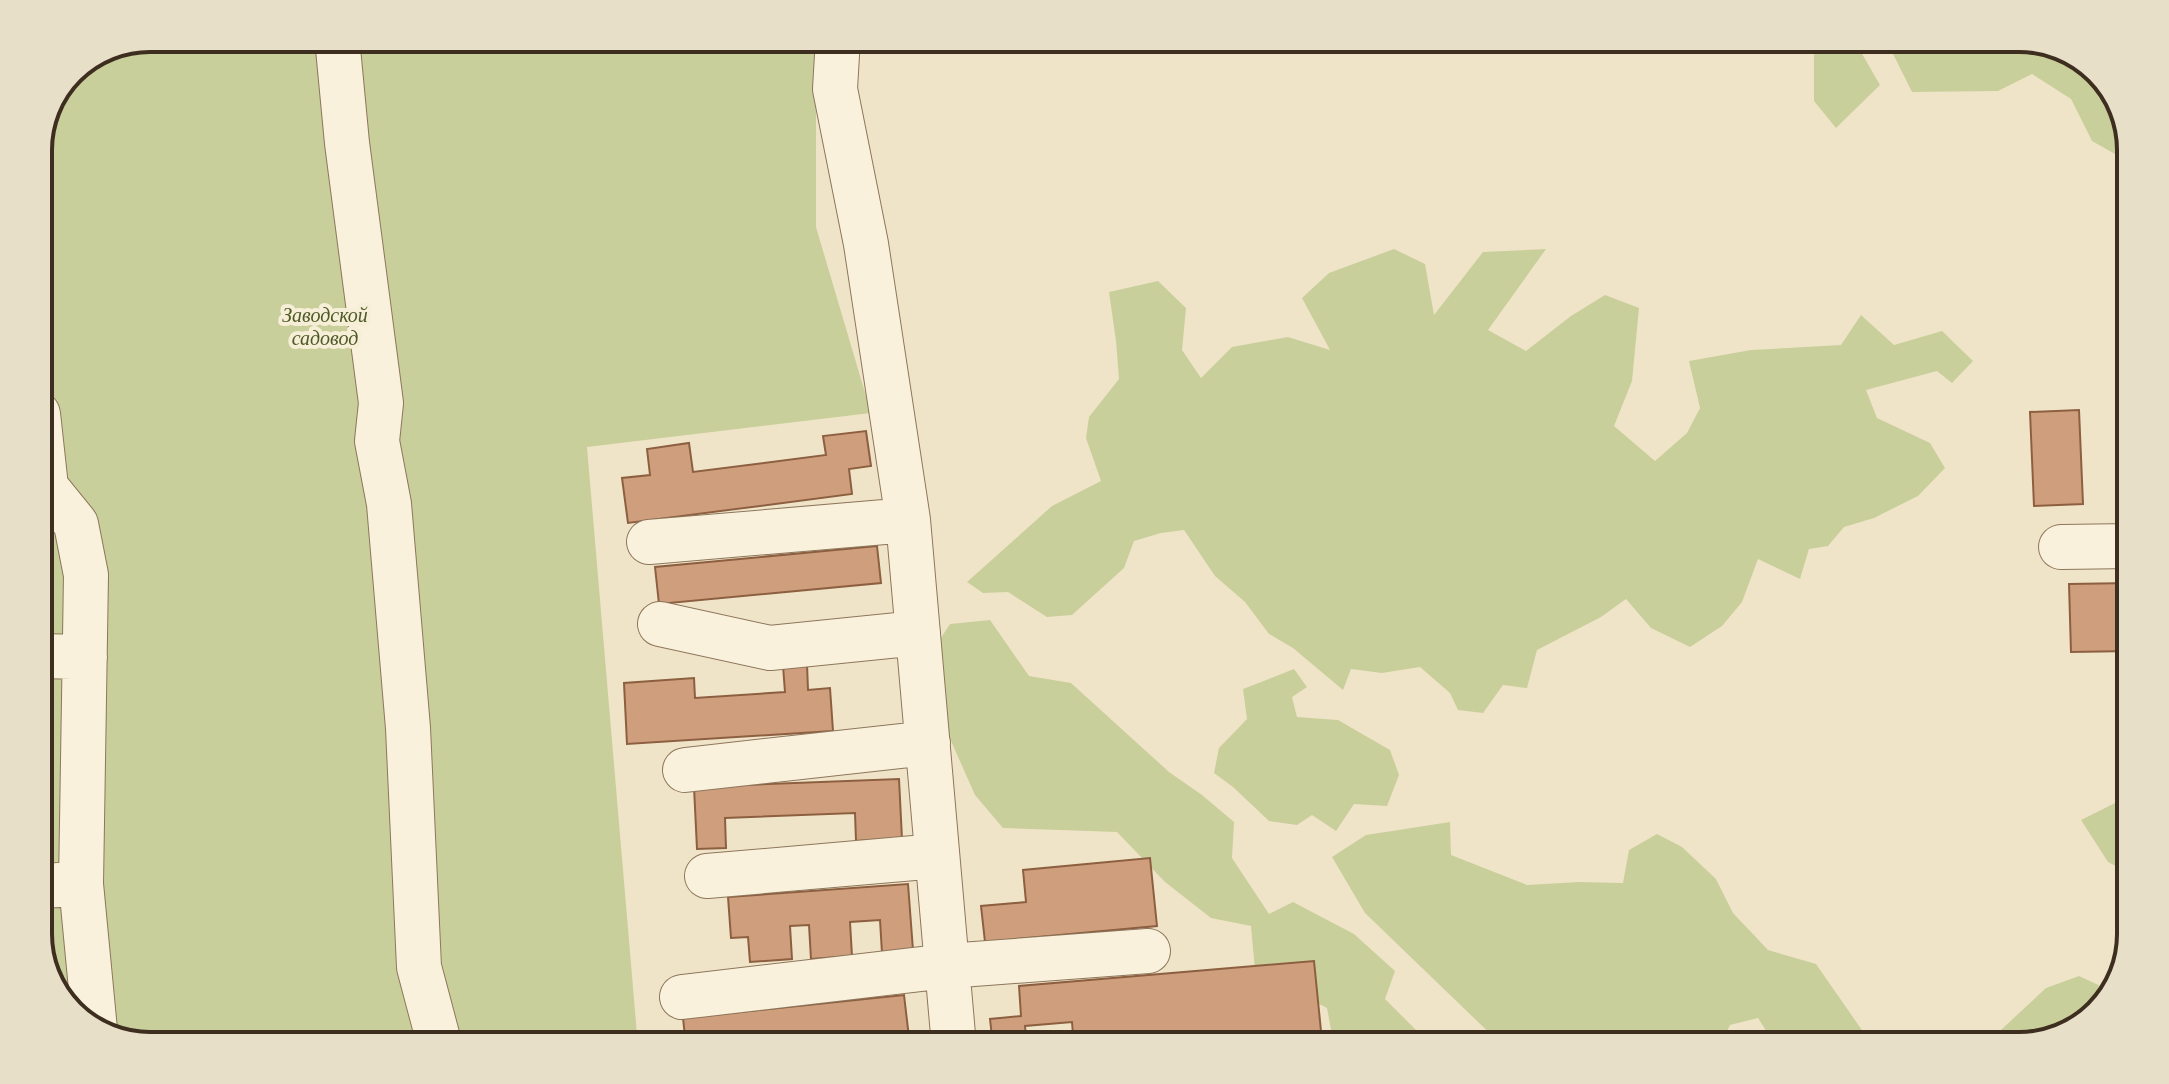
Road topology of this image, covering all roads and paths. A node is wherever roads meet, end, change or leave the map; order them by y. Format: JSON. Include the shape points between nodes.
{"nodes":[{"id":1,"x":338,"y":52,"type":"edge"},
{"id":2,"x":837,"y":52,"type":"edge"},
{"id":3,"x":52,"y":494,"type":"edge"},
{"id":4,"x":908,"y":520,"type":"junction"},
{"id":5,"x":649,"y":542,"type":"dead end"},
{"id":6,"x":2117,"y":546,"type":"edge"},
{"id":7,"x":2061,"y":547,"type":"dead end"},
{"id":8,"x":660,"y":624,"type":"dead end"},
{"id":9,"x":918,"y":633,"type":"junction"},
{"id":10,"x":52,"y":656,"type":"edge"},
{"id":11,"x":85,"y":657,"type":"junction"},
{"id":12,"x":928,"y":743,"type":"junction"},
{"id":13,"x":685,"y":770,"type":"dead end"},
{"id":14,"x":937,"y":856,"type":"junction"},
{"id":15,"x":707,"y":876,"type":"dead end"},
{"id":16,"x":81,"y":884,"type":"junction"},
{"id":17,"x":52,"y":885,"type":"edge"},
{"id":18,"x":1148,"y":951,"type":"dead end"},
{"id":19,"x":947,"y":966,"type":"junction"},
{"id":20,"x":682,"y":997,"type":"dead end"},
{"id":21,"x":93,"y":1013,"type":"edge"},
{"id":22,"x":436,"y":1032,"type":"edge"},
{"id":23,"x":953,"y":1032,"type":"edge"}],
"edges":[{"from":1,"to":22,"type":"lane","via":[[381,403],[377,441],[389,504],[408,728],[419,967]]},
{"from":2,"to":4,"type":"lane","via":[[835,89],[866,244]]},
{"from":3,"to":11,"type":"lane","via":[[76,524],[86,575]]},
{"from":4,"to":5,"type":"lane"},
{"from":4,"to":9,"type":"lane"},
{"from":6,"to":7,"type":"lane"},
{"from":8,"to":9,"type":"lane","via":[[770,648]]},
{"from":9,"to":12,"type":"lane"},
{"from":10,"to":11,"type":"lane"},
{"from":11,"to":16,"type":"lane"},
{"from":12,"to":13,"type":"lane"},
{"from":12,"to":14,"type":"lane"},
{"from":14,"to":15,"type":"lane"},
{"from":14,"to":19,"type":"lane"},
{"from":16,"to":17,"type":"lane"},
{"from":16,"to":21,"type":"lane"},
{"from":18,"to":19,"type":"lane"},
{"from":19,"to":20,"type":"lane"},
{"from":19,"to":23,"type":"lane"}]}
